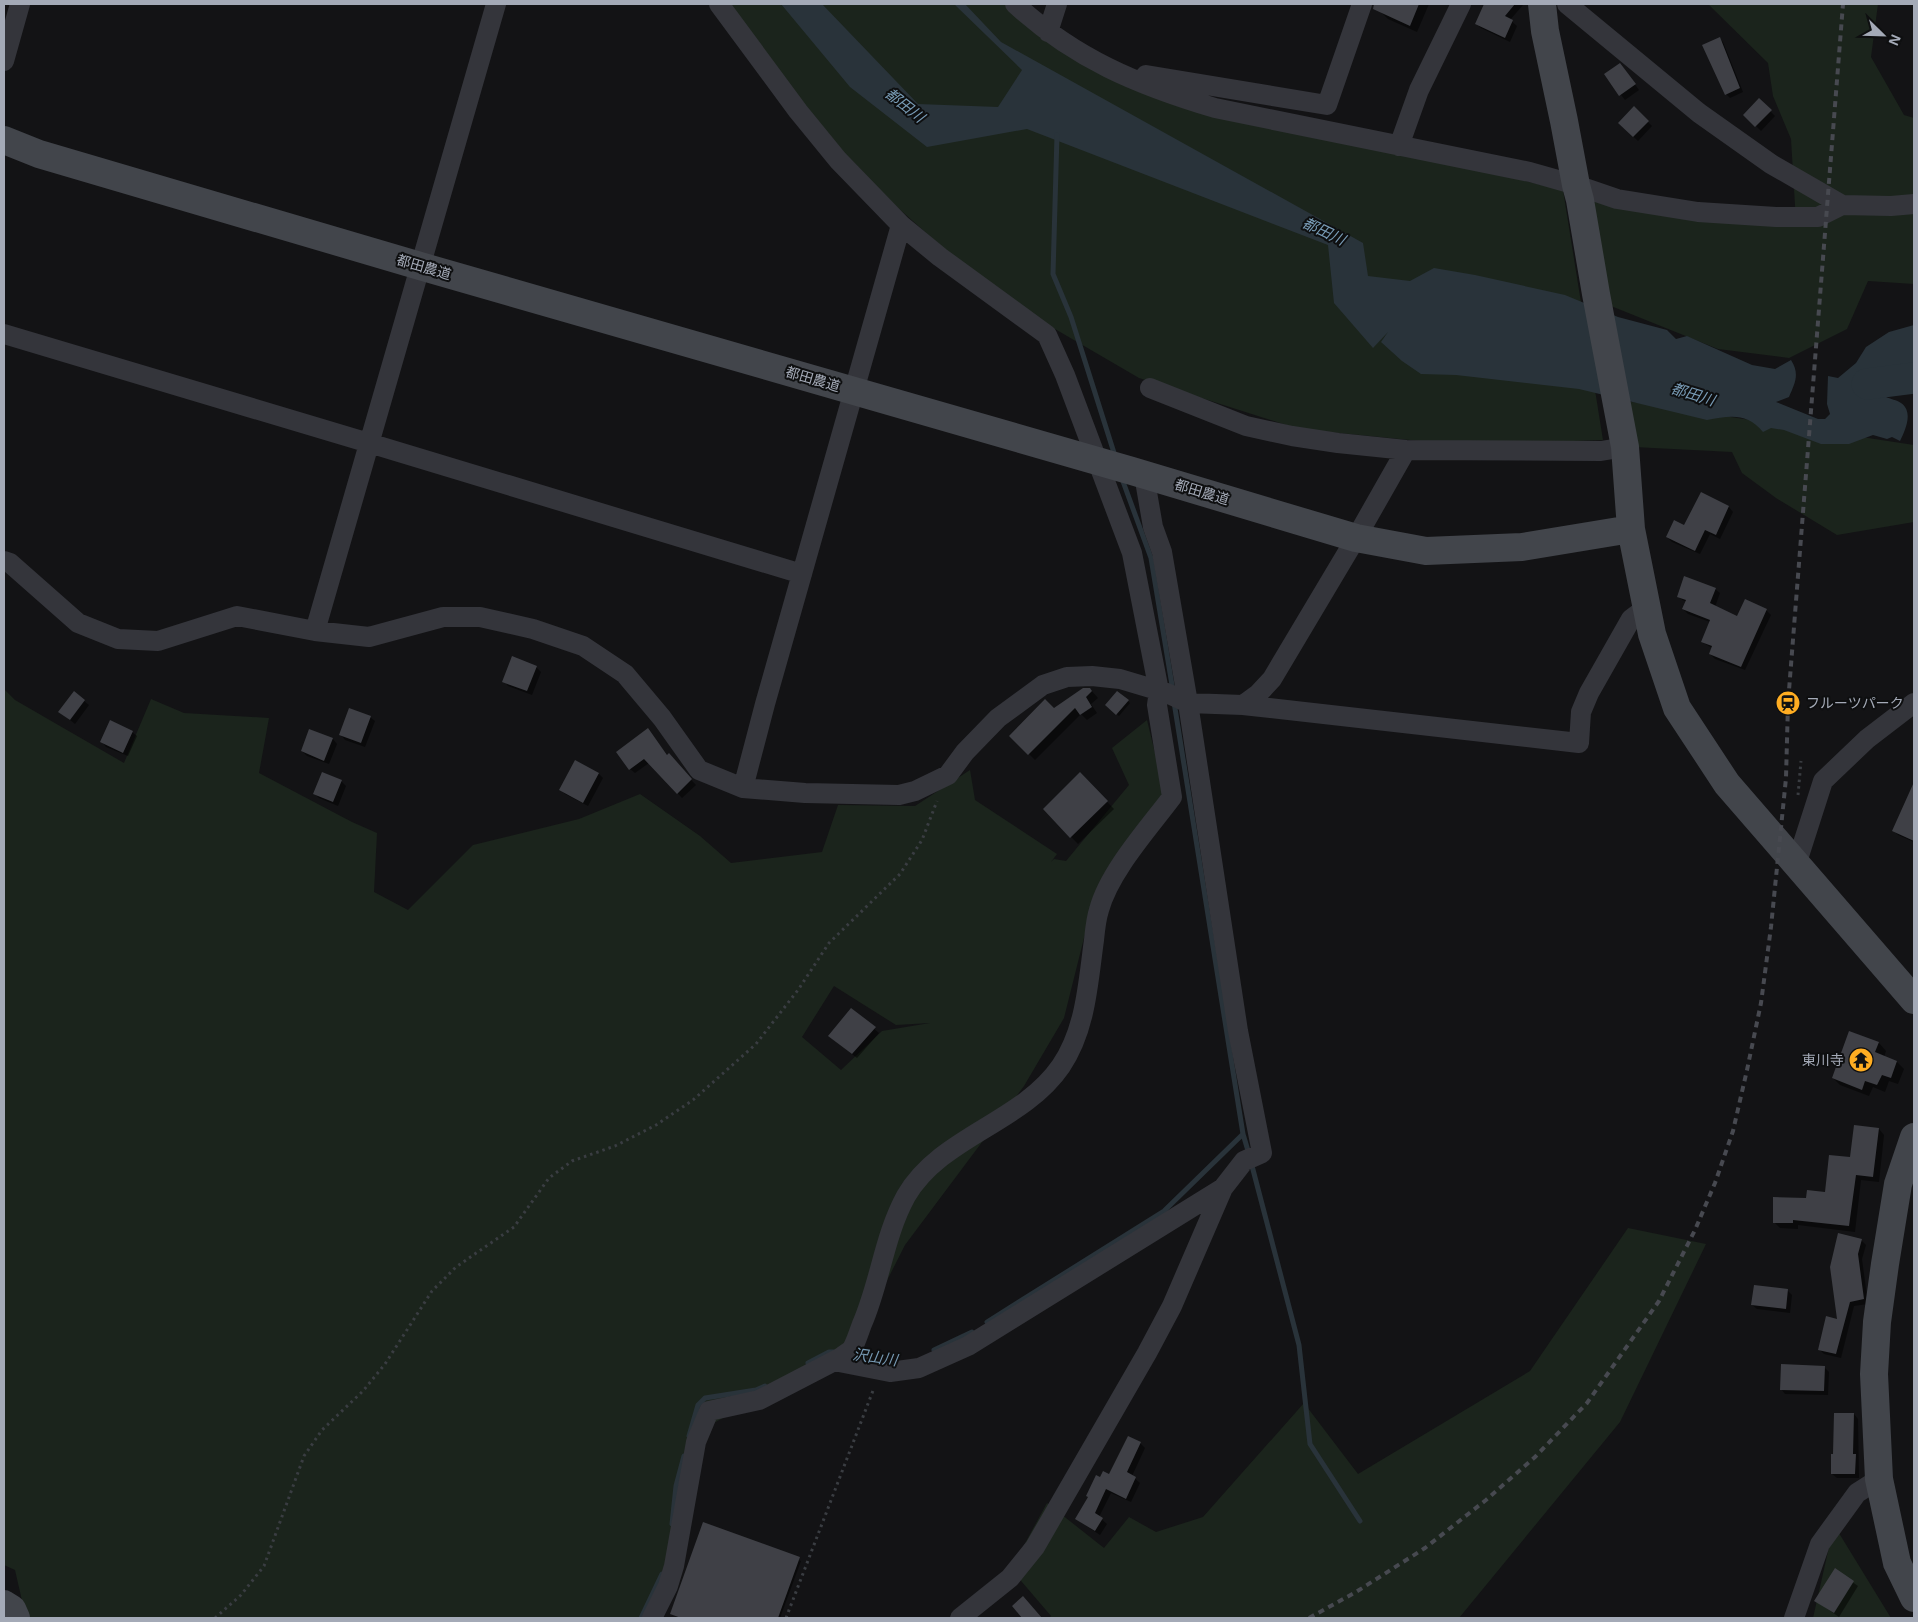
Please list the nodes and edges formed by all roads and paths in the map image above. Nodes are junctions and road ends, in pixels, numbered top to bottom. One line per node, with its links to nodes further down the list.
1 (20, 4): 11 (street)
2 (496, 4): 19 (street)
3 (718, 4): 18 (street)
4 (1015, 4): 10 (street)
5 (1057, 4): 10 (street)
6 (1362, 4): 12 (street)
7 (1461, 4): 14 (street)
8 (1542, 4): 15 (street)
9 (1567, 4): 17 (street)
10 (1048, 32): 12 (street)
11 (4, 61)
12 (1109, 69): 14 (street)
13 (4, 140): 19 (street, 都田農道)
14 (1400, 146): 15 (street)
15 (1578, 192): 17 (street); 24 (street)
16 (1914, 204): 17 (street)
17 (1842, 205)
18 (901, 225): 22 (street); 26 (street)
19 (420, 266): 22 (street, 都田農道); 23 (street)
20 (4, 334): 23 (street)
21 (1150, 388): 25 (street)
22 (855, 391): 26 (street, 都田農道); 31 (street)
23 (369, 443): 31 (street); 33 (street)
24 (1625, 446): 25 (street); 28 (street)
25 (1406, 450): 29 (street)
26 (1101, 462): 27 (street, 都田農道); 34 (street)
27 (1138, 473): 29 (street, 都田農道); 34 (street)
28 (1631, 529): 29 (street, 都田農道); 32 (street)
29 (1356, 538): 36 (street)
30 (4, 561): 33 (street)
31 (802, 574): 38 (street)
32 (1647, 606): 36 (street); 39 (street)
33 (315, 631): 38 (street)
34 (1174, 697): 36 (street); 37 (street); 42 (street); 43 (street)
35 (1914, 704): 39 (street)
36 (1243, 705)
37 (948, 775): 38 (street); 49 (path)
38 (743, 788)
39 (1797, 862): 40 (street)
40 (1914, 1000)
41 (1914, 1138): 45 (street)
42 (1223, 1188): 44 (street); 52 (street)
43 (842, 1356): 44 (street); 50 (street)
44 (880, 1371): 51 (path)
45 (1879, 1480): 46 (street); 53 (street)
46 (1914, 1598)
47 (4, 1604): 48 (street)
48 (16, 1618)
49 (215, 1618)
50 (652, 1618)
51 (786, 1618)
52 (960, 1618)
53 (1794, 1618)

